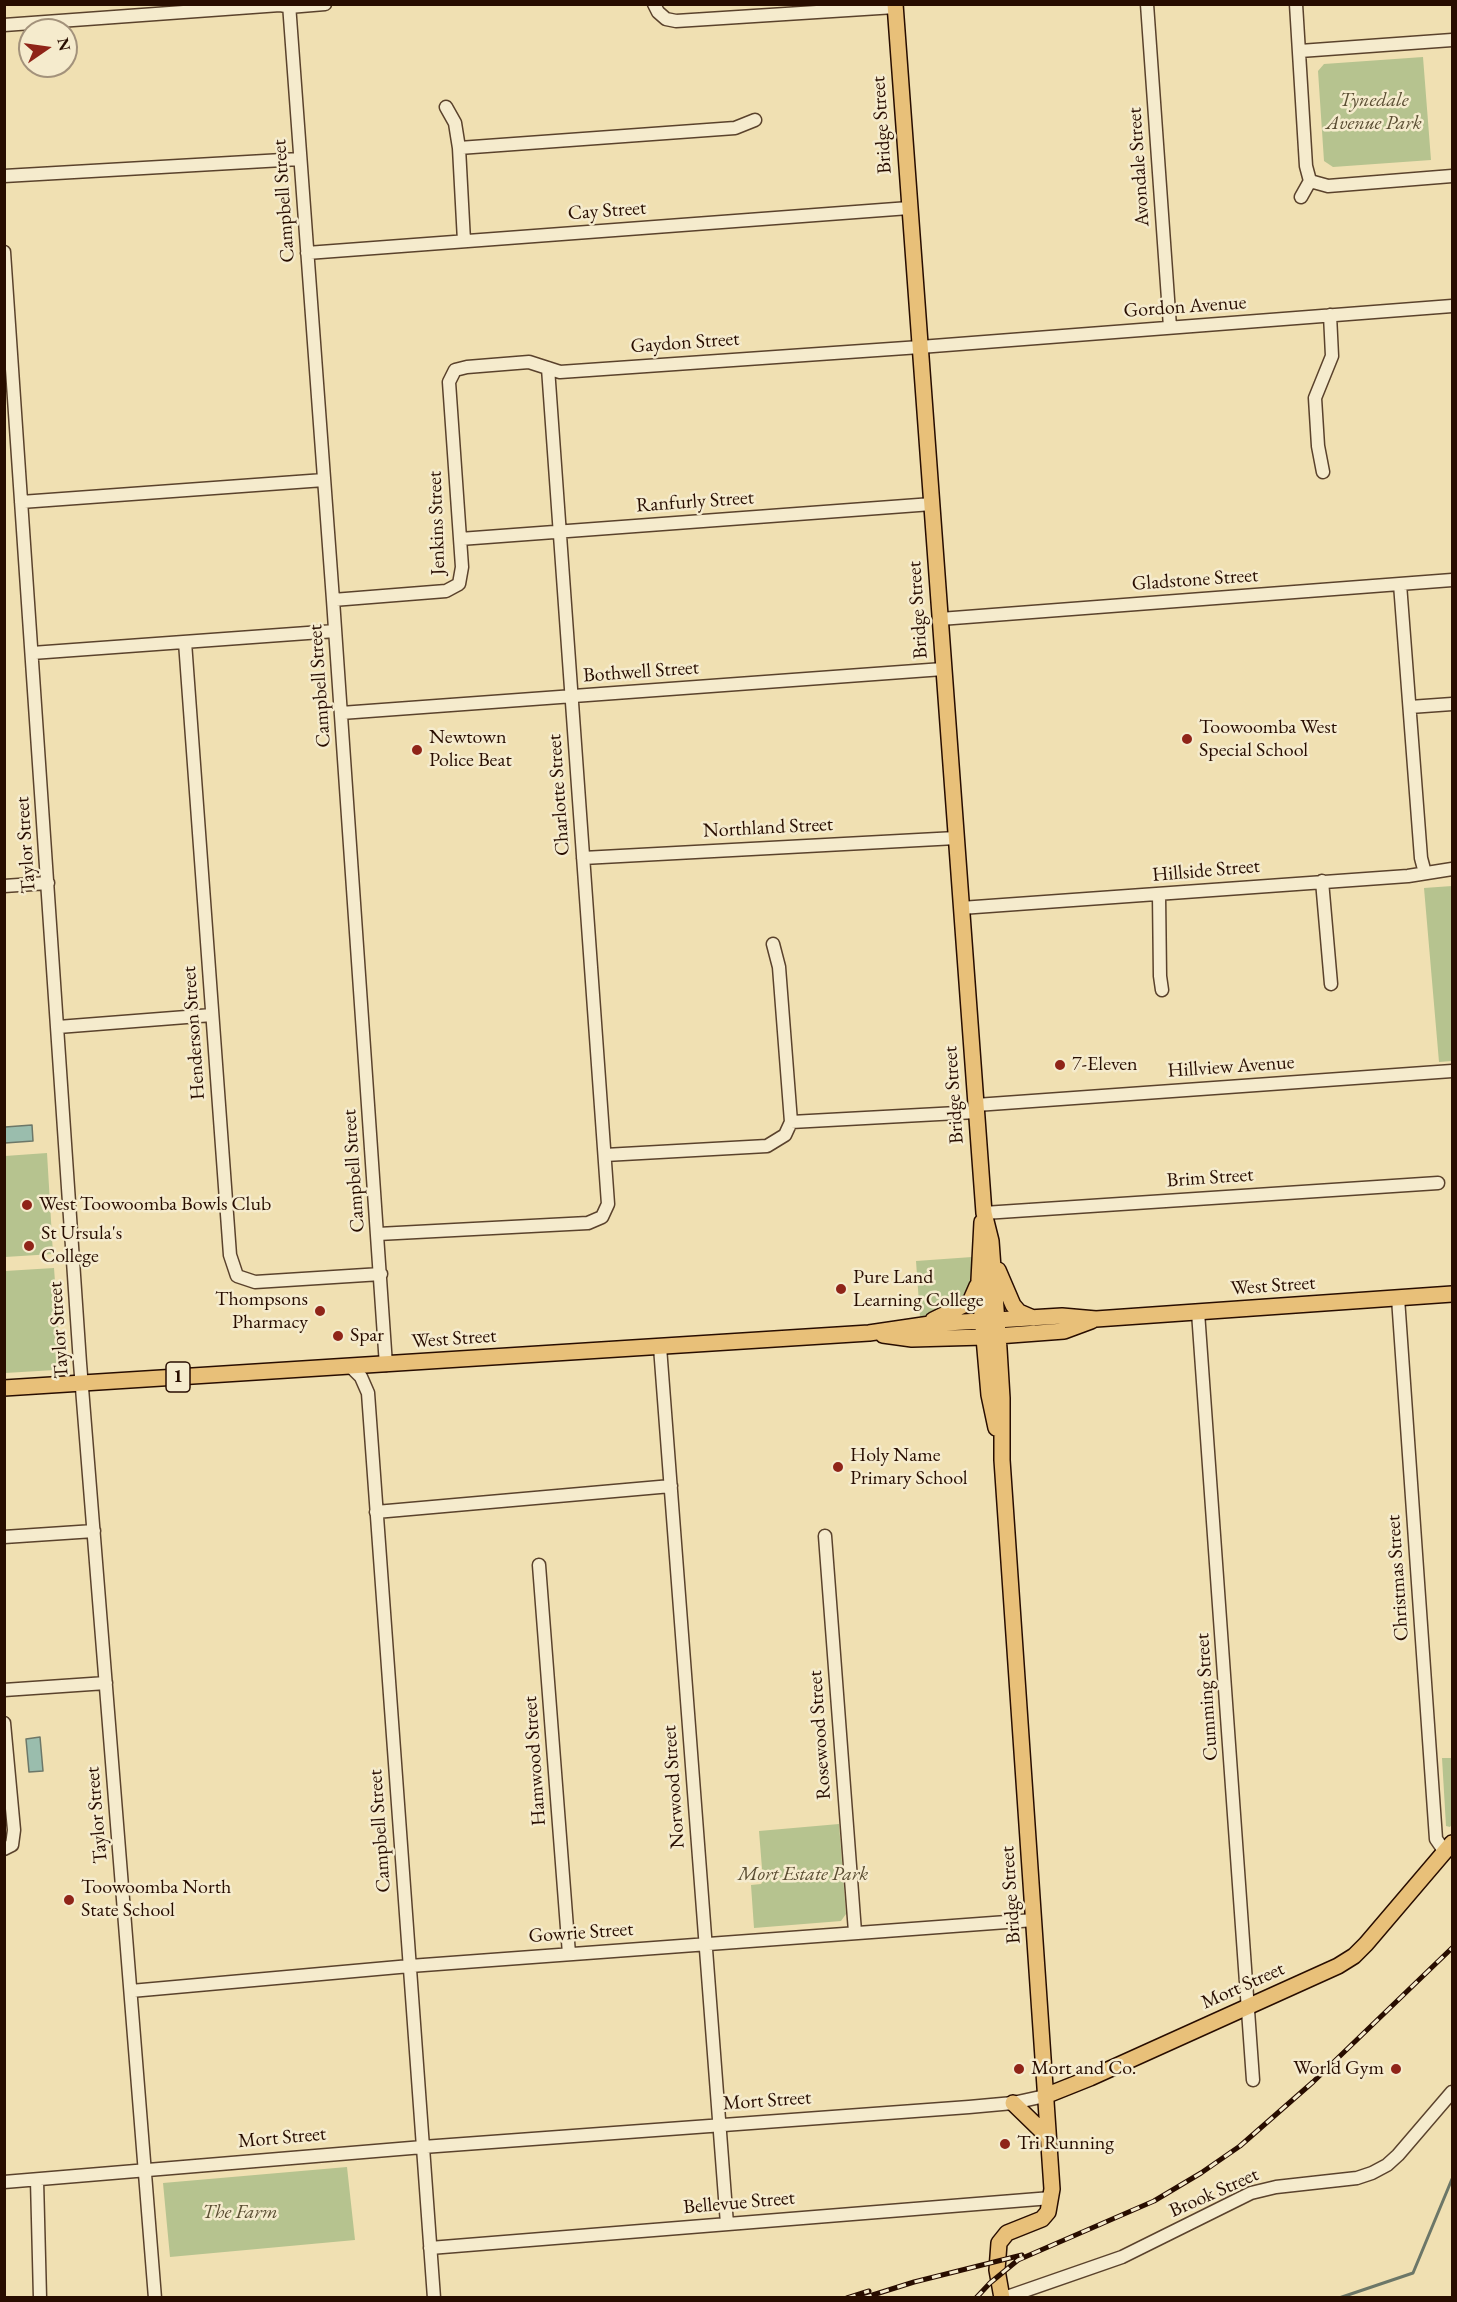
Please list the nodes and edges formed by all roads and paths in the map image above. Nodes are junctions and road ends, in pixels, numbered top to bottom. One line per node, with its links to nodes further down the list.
1 (325, 4): 5 (street)
2 (654, 4): 6 (street)
3 (1147, 4): 25 (street, Avondale Street)
4 (1296, 4): 9 (street)
5 (289, 6): 7 (street); 13 (street, Campbell Street)
6 (895, 6): 18 (main road, Bridge Street)
7 (4, 25)
8 (1452, 40): 9 (street)
9 (1300, 51): 16 (street)
10 (446, 107): 12 (street)
11 (755, 120): 12 (street)
12 (459, 148): 19 (street)
13 (300, 159): 14 (street); 21 (street, Campbell Street)
14 (4, 176)
15 (1452, 176): 16 (street)
16 (1310, 181): 17 (street)
17 (1301, 197)
18 (909, 208): 19 (street, Cay Street); 26 (main road, Bridge Street)
19 (464, 241): 21 (street, Cay Street)
20 (4, 252): 22 (street, Taylor Street)
21 (307, 253): 30 (street, Campbell Street)
22 (6, 302): 31 (street, Taylor Street)
23 (1452, 306): 24 (street, Gordon Avenue)
24 (1330, 315): 25 (street, Gordon Avenue); 29 (street)
25 (1170, 327): 26 (street, Gordon Avenue)
26 (920, 347): 27 (street, Gaydon Street); 32 (main road, Bridge Street)
27 (548, 368): 28 (street, Gaydon Street); 33 (street, Charlotte Street)
28 (455, 370): 34 (street, Jenkins Street)
29 (1323, 472)
30 (324, 480): 31 (street); 37 (street, Campbell Street)
31 (21, 502): 41 (street, Taylor Street)
32 (932, 504): 33 (street, Ranfurly Street); 38 (main road, Bridge Street)
33 (559, 532): 34 (street, Ranfurly Street); 43 (street, Charlotte Street)
34 (460, 539): 37 (street, Jenkins Street)
35 (1452, 580): 36 (street, Gladstone Street)
36 (1400, 584): 38 (street, Gladstone Street); 45 (street)
37 (333, 600): 39 (street, Campbell Street)
38 (940, 619): 42 (main road, Bridge Street)
39 (335, 631): 40 (street); 46 (street, Campbell Street)
40 (185, 642): 41 (street); 59 (street, Henderson Street)
41 (32, 653): 52 (street, Taylor Street)
42 (943, 669): 43 (street, Bothwell Street); 47 (main road, Bridge Street)
43 (571, 696): 46 (street, Bothwell Street); 48 (street, Charlotte Street)
44 (1452, 704): 45 (street)
45 (1410, 707): 50 (street)
46 (341, 713): 67 (street, Campbell Street)
47 (956, 838): 48 (street, Northland Street); 55 (main road, Bridge Street)
48 (583, 858): 64 (street, Charlotte Street)
49 (1452, 869): 50 (street, Hillside Street)
50 (1425, 873): 51 (street, Hillside Street)
51 (1322, 881): 54 (street, Hillside Street); 57 (street)
52 (48, 883): 53 (street); 60 (street, Taylor Street)
53 (4, 886)
54 (1159, 895): 55 (street, Hillside Street); 58 (street)
55 (961, 908): 62 (main road, Bridge Street)
56 (773, 944): 63 (street)
57 (1331, 984)
58 (1162, 990)
59 (212, 1015): 60 (street); 69 (street, Henderson Street)
60 (58, 1027): 82 (street, Taylor Street)
61 (1452, 1071): 62 (street, Hillview Avenue)
62 (976, 1108): 63 (street, Hillview Avenue); 66 (main road, Bridge Street)
63 (791, 1122): 64 (street)
64 (605, 1155): 67 (street, Charlotte Street)
65 (1438, 1183): 66 (street, Brim Street)
66 (984, 1213): 68 (main road, Bridge Street); 70 (main road, Bridge Street)
67 (378, 1234): 69 (street, Campbell Street)
68 (991, 1241): 74 (main road); 77 (main road, Bridge Street)
69 (381, 1274): 80 (street, Campbell Street)
70 (979, 1280): 76 (main road); 77 (main road, Bridge Street)
71 (1452, 1294): 72 (main road, West Street)
72 (1398, 1298): 73 (main road, West Street); 94 (street, Christmas Street)
73 (1198, 1312): 75 (main road, West Street); 101 (street, Cumming Street)
74 (1033, 1318): 75 (main road, West Street); 77 (main road, West Street)
75 (1096, 1319): 77 (main road, West Street)
76 (909, 1326): 77 (main road, West Street); 78 (main road, West Street)
77 (990, 1329): 78 (main road, West Street); 95 (main road, Bridge Street)
78 (869, 1333): 79 (main road, West Street)
79 (660, 1347): 80 (main road, West Street); 84 (street, Norwood Street)
80 (386, 1365): 81 (main road, West Street)
81 (351, 1367): 82 (main road, West Street / 1); 85 (street, Campbell Street)
82 (82, 1383): 83 (main road, West Street / 1); 86 (street, Taylor Street)
83 (4, 1388)
84 (671, 1486): 85 (street); 97 (street, Norwood Street)
85 (376, 1512): 99 (street, Campbell Street)
86 (94, 1531): 88 (street); 90 (street, Taylor Street)
87 (825, 1536): 96 (street, Rosewood Street)
88 (4, 1537)
89 (539, 1565): 98 (street, Hamwood Street)
90 (106, 1683): 91 (street); 100 (street, Taylor Street)
91 (4, 1690)
92 (4, 1723): 93 (street)
93 (8, 1847)
94 (1449, 1848): 101 (main road, Mort Street)
95 (1034, 1920): 96 (street, Gowrie Street); 104 (main road, Bridge Street)
96 (855, 1932): 97 (street, Gowrie Street)
97 (705, 1943): 98 (street, Gowrie Street); 106 (street, Norwood Street)
98 (569, 1954): 99 (street, Gowrie Street)
99 (410, 1966): 100 (street, Gowrie Street); 108 (street, Campbell Street)
100 (131, 1991): 109 (street, Taylor Street)
101 (1248, 2007): 102 (street, Cumming Street); 104 (main road, Mort Street)
102 (1253, 2080)
103 (1452, 2092): 118 (street, Brook Street)
104 (1045, 2096): 105 (street, Mort Street); 107 (main road, Bridge Street)
105 (1013, 2103): 106 (street, Mort Street); 107 (main road)
106 (719, 2125): 108 (street, Mort Street); 113 (street, Norwood Street)
107 (1048, 2137): 112 (main road, Bridge Street)
108 (423, 2147): 109 (street, Mort Street); 114 (street, Campbell Street)
109 (145, 2171): 110 (street, Mort Street); 116 (street, Taylor Street)
110 (37, 2180): 111 (street, Mort Street); 115 (street)
111 (4, 2182)
112 (1051, 2198): 113 (street, Bellevue Street); 118 (main road)
113 (727, 2224): 114 (street, Bellevue Street)
114 (430, 2248): 117 (street, Campbell Street)
115 (40, 2298)
116 (155, 2298)
117 (434, 2298)
118 (1003, 2298)

